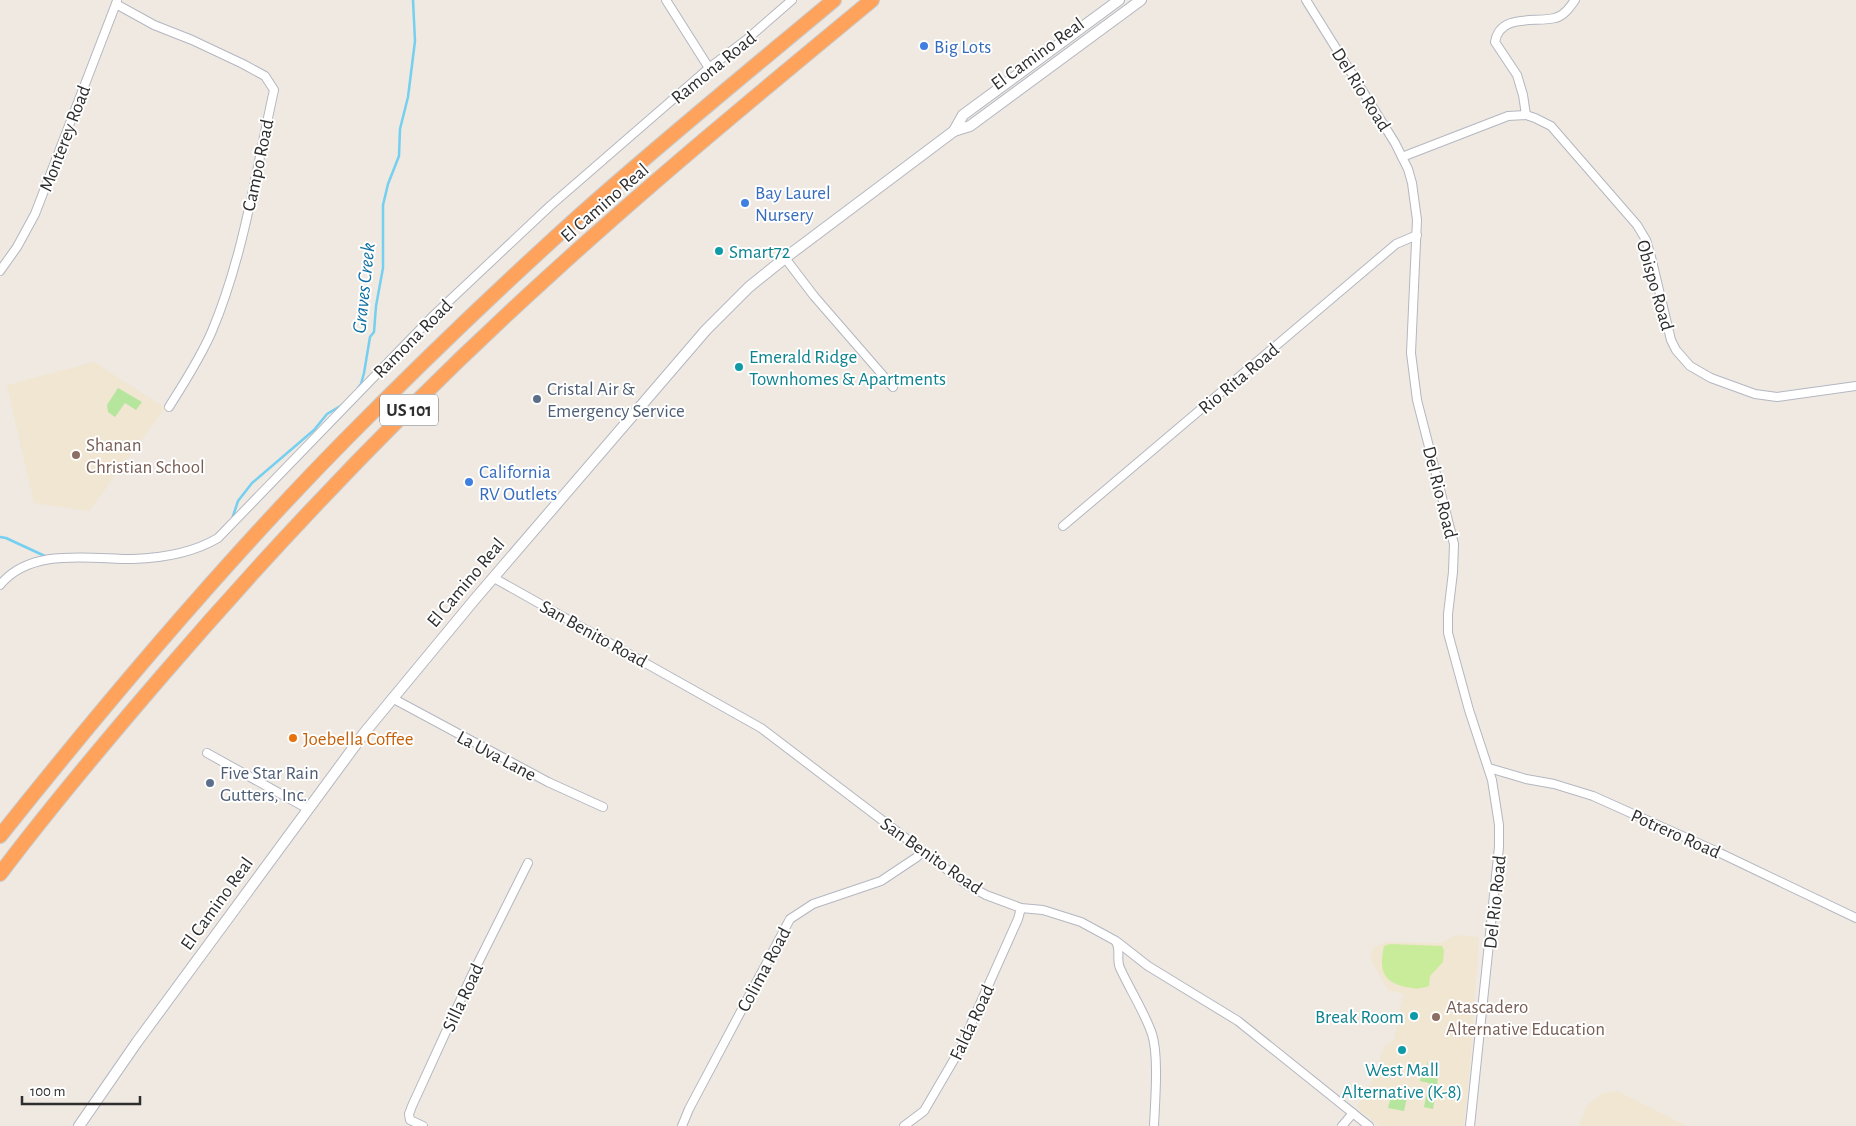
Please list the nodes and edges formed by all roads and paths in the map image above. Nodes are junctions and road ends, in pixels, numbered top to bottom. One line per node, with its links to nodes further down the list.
1 (666, 0): 10 (street)
2 (792, 0): 10 (street, Ramona Road)
3 (834, 0): 28 (highway, El Camino Real / US 101)
4 (872, 0): 31 (highway, El Camino Real / US 101)
5 (1119, 0): 12 (main road, El Camino Real)
6 (1141, 0): 12 (main road, El Camino Real)
7 (1306, 0): 13 (street, Del Rio Road)
8 (1575, 0): 11 (street)
9 (116, 2): 16 (street, Monterey Road); 19 (street, Campo Road)
10 (709, 68): 22 (street, Ramona Road)
11 (1526, 116): 13 (street, Obispo Road); 17 (street, Obispo Road)
12 (954, 130): 15 (main road, El Camino Real)
13 (1402, 157): 14 (street, Del Rio Road)
14 (1417, 234): 20 (street, Rio Rita Road); 25 (street, Del Rio Road)
15 (785, 258): 18 (street); 21 (main road, El Camino Real)
16 (0, 271)
17 (1856, 386)
18 (893, 387)
19 (169, 407)
20 (1063, 526)
21 (494, 578): 23 (main road, El Camino Real); 29 (street, San Benito Road)
22 (0, 585)
23 (392, 698): 26 (street, La Uva Lane); 27 (main road, El Camino Real)
24 (206, 753): 27 (street)
25 (1489, 768): 33 (street, Potrero Road); 43 (street, Del Rio Road)
26 (604, 807)
27 (308, 809): 36 (main road, El Camino Real)
28 (0, 836)
29 (922, 852): 32 (street, San Benito Road); 38 (street, Colima Road)
30 (528, 863): 37 (street, Silla Road)
31 (0, 874)
32 (1021, 908): 34 (street, San Benito Road); 39 (street, Falda Road)
33 (1856, 918)
34 (1116, 941): 35 (street, San Benito Road); 40 (street)
35 (1353, 1113): 41 (street); 42 (street, San Benito Road)
36 (79, 1126)
37 (423, 1126)
38 (682, 1126)
39 (904, 1126)
40 (1154, 1126)
41 (1342, 1126)
42 (1369, 1126)
43 (1470, 1126)

